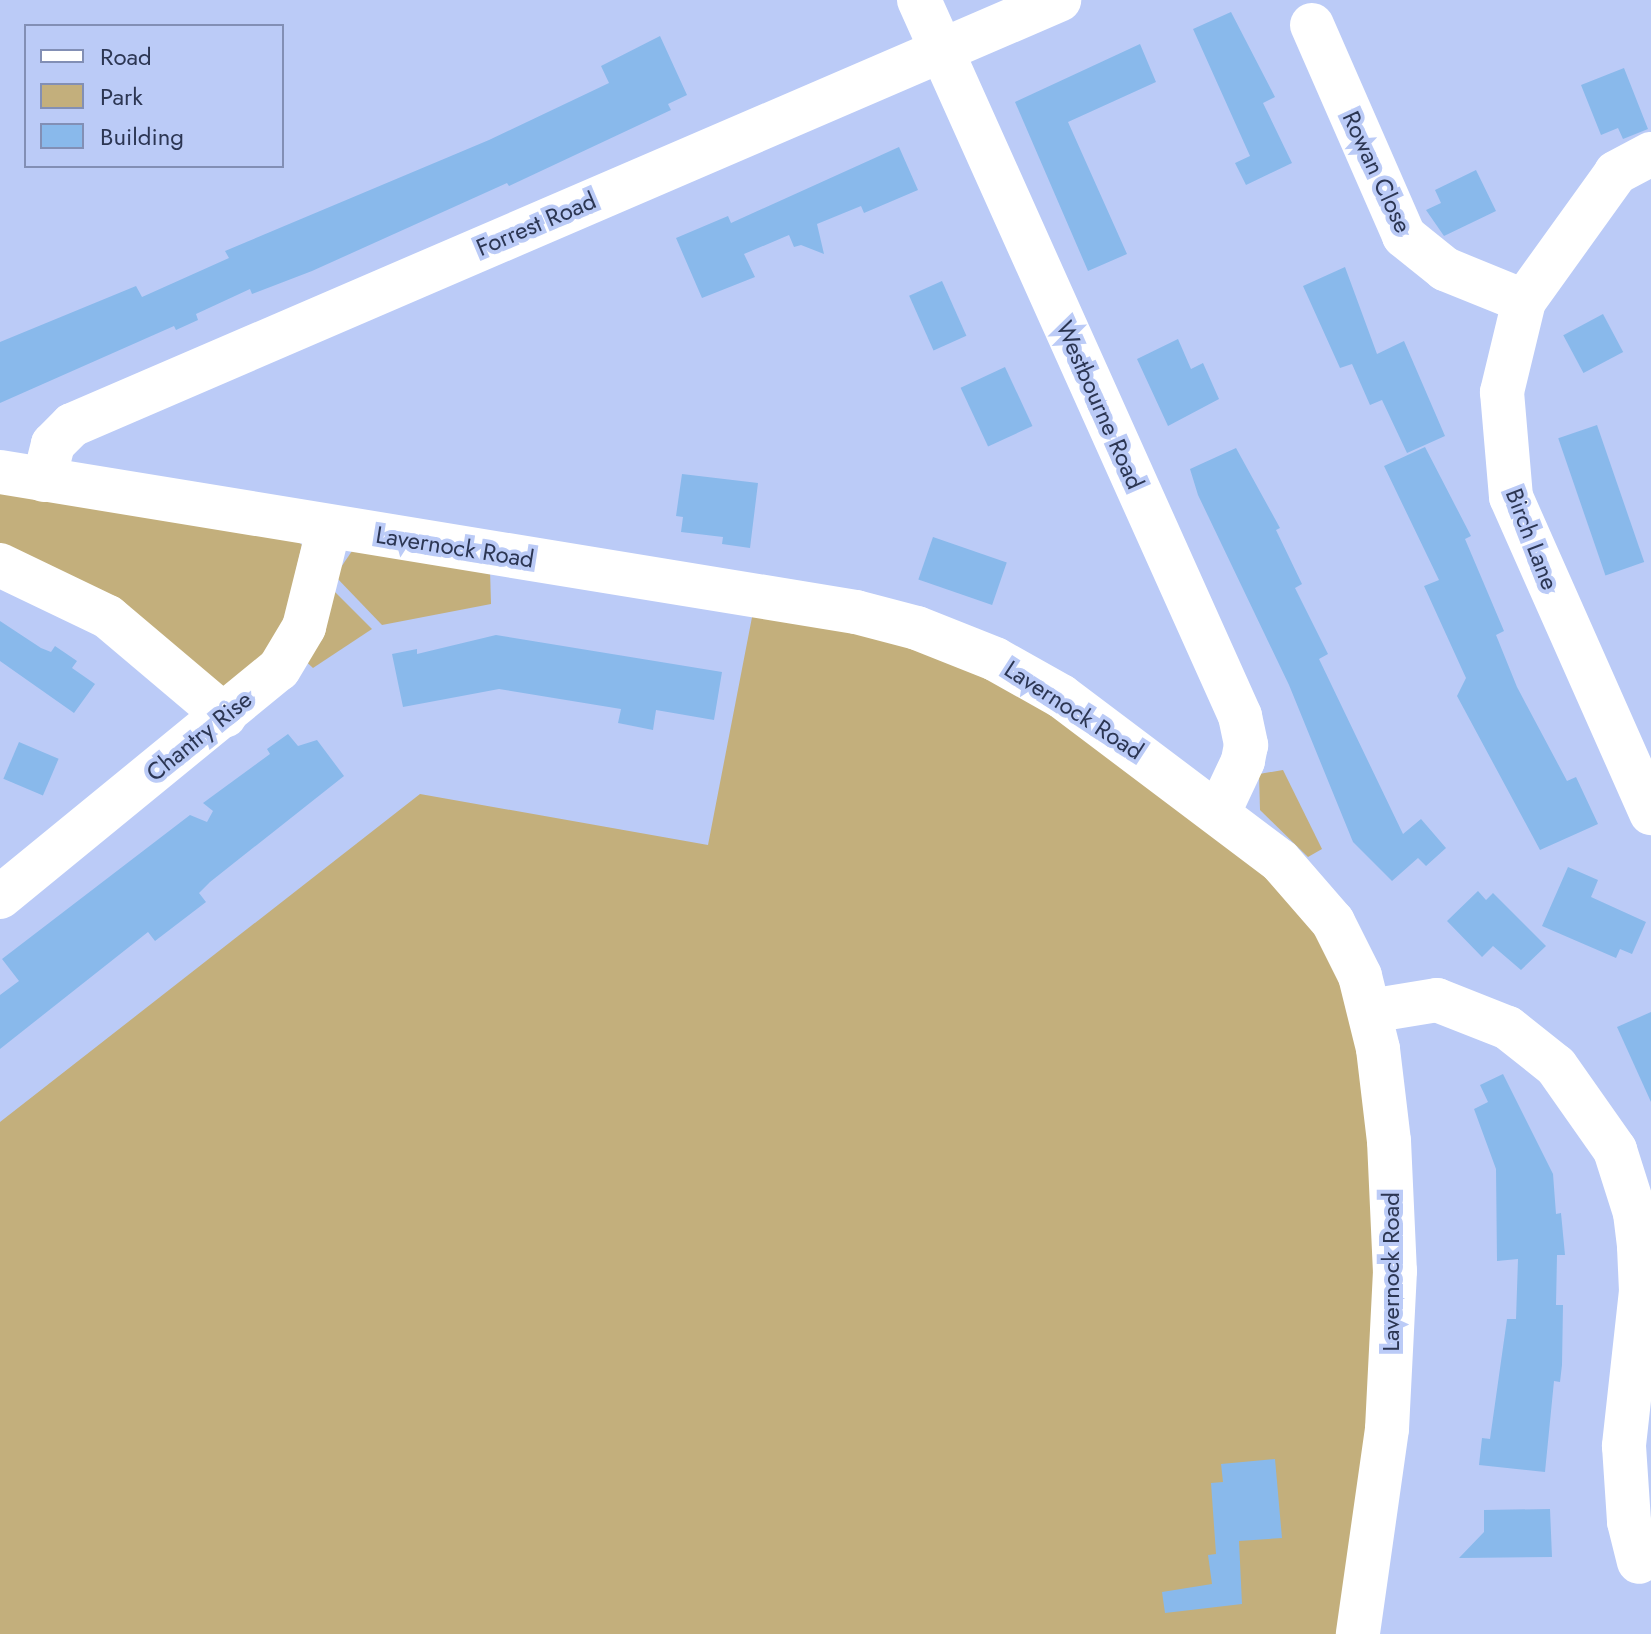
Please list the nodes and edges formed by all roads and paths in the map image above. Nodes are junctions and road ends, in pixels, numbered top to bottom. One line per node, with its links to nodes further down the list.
1 (919, 0): 4 (street, Westbourne Road)
2 (1059, 0): 4 (street, Forrest Road)
3 (1312, 25): 6 (street, Rowan Close)
4 (941, 50): 8 (street, Forrest Road); 12 (street, Westbourne Road)
5 (1651, 154): 6 (street, Birch Lane)
6 (1524, 301): 13 (street, Birch Lane)
7 (0, 472): 8 (street, Lavernock Road)
8 (44, 480): 9 (street, Lavernock Road)
9 (329, 527): 11 (street, Chantry Rise); 12 (street, Lavernock Road)
10 (0, 565): 11 (street)
11 (225, 716): 14 (street, Chantry Rise)
12 (1219, 812): 15 (street, Lavernock Road)
13 (1651, 813)
14 (0, 897)
15 (1370, 1011): 16 (street); 17 (street, Lavernock Road)
16 (1639, 1562)
17 (1358, 1634)

